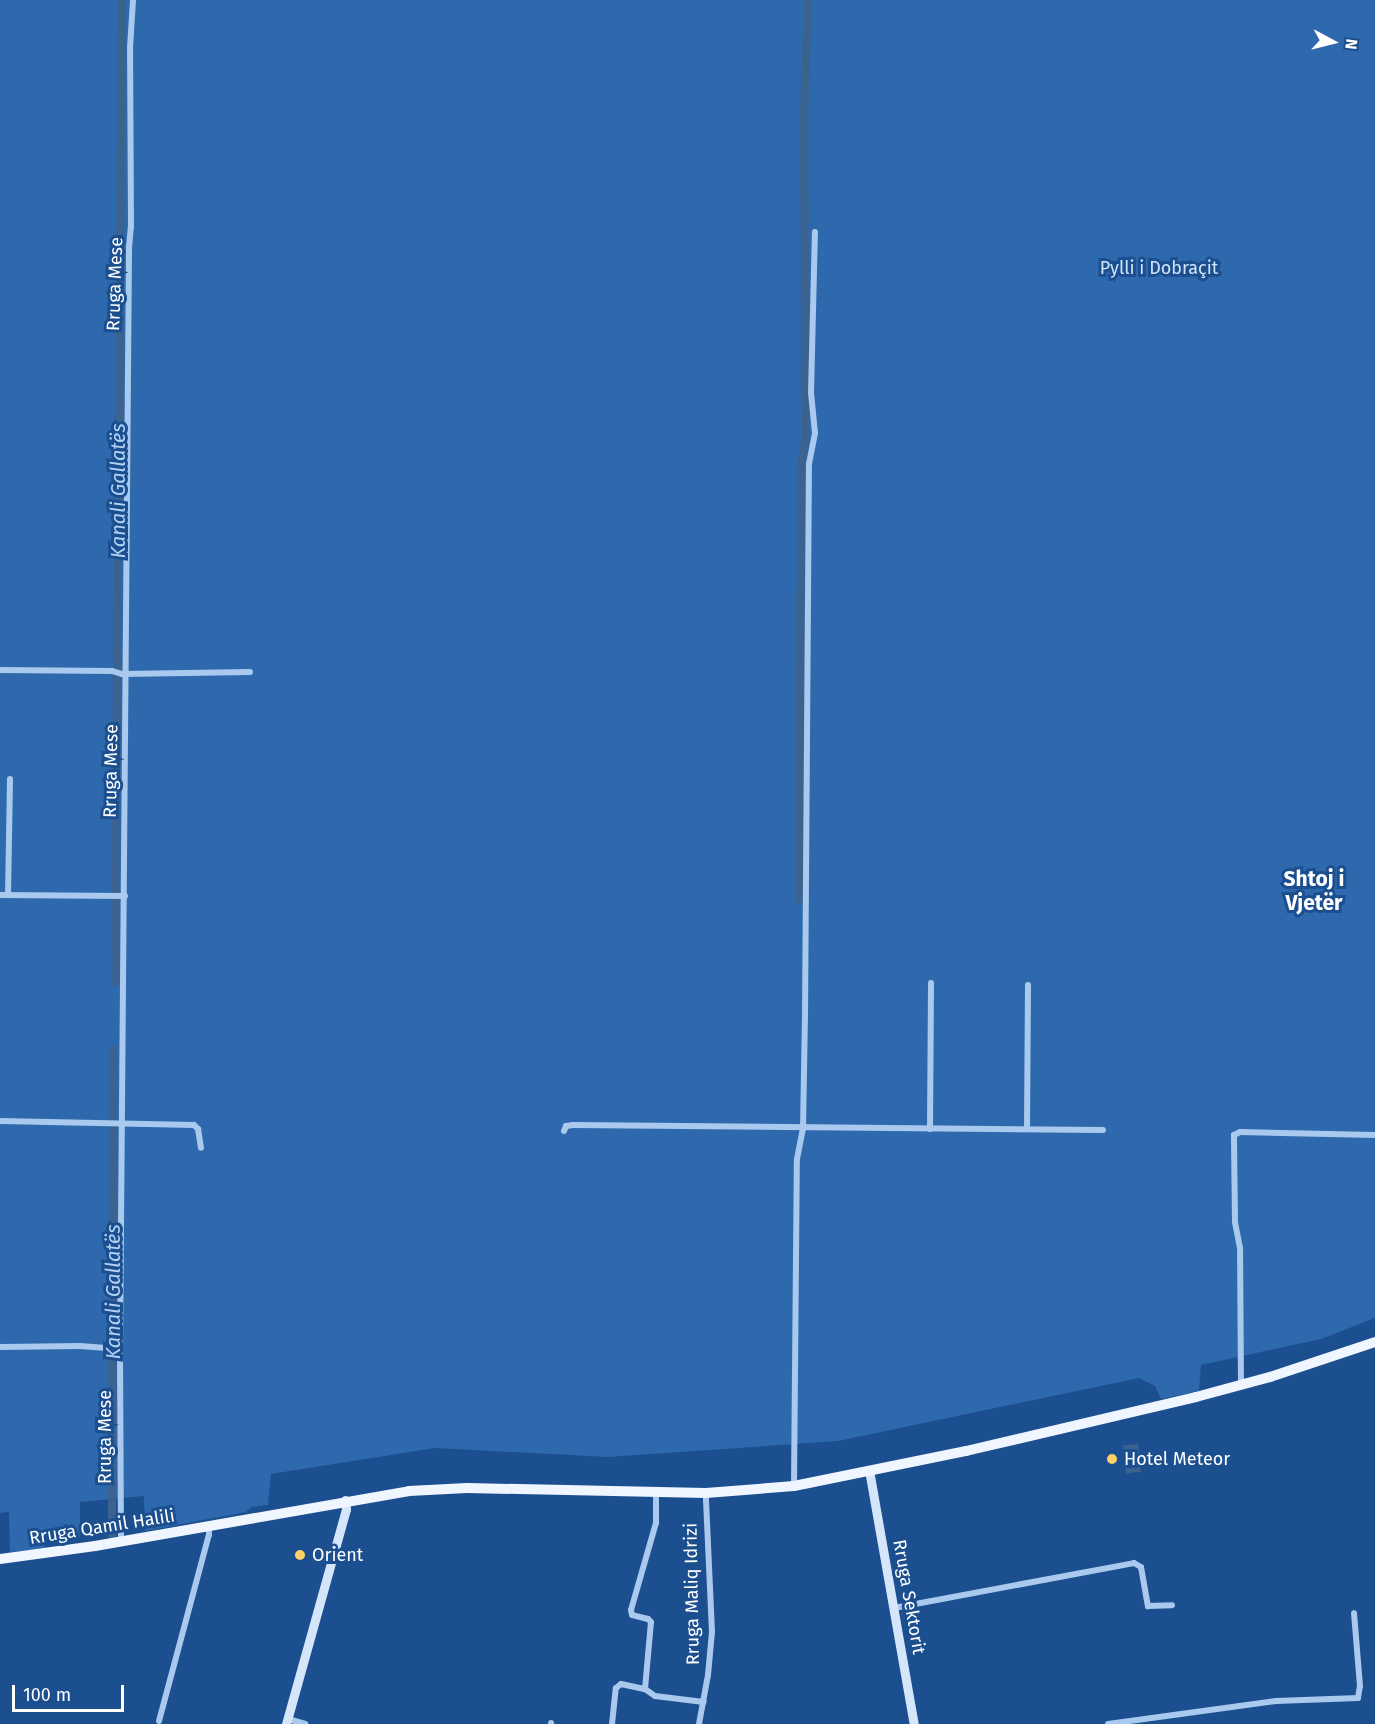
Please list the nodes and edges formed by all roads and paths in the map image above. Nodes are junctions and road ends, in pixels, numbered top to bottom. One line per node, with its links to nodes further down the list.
1 (133, 0): 5 (street, Rruga Mese)
2 (815, 232): 14 (street)
3 (0, 670): 5 (street)
4 (250, 672): 5 (street)
5 (124, 674): 9 (street, Rruga Mese)
6 (10, 779): 8 (street)
7 (0, 895): 8 (street)
8 (8, 896): 9 (street)
9 (122, 896): 13 (street, Rruga Mese)
10 (931, 983): 15 (street)
11 (1028, 985): 16 (street)
12 (0, 1121): 13 (street)
13 (120, 1123): 20 (street); 23 (street, Rruga Mese)
14 (803, 1129): 15 (street); 18 (street); 26 (street)
15 (930, 1129): 16 (street)
16 (1027, 1129): 17 (street)
17 (1103, 1130)
18 (564, 1131)
19 (1375, 1135): 24 (street)
20 (201, 1148)
21 (1375, 1342): 24 (main road)
22 (0, 1347): 23 (street)
23 (117, 1348): 32 (street, Rruga Mese)
24 (1241, 1385): 25 (main road)
25 (870, 1473): 26 (main road); 29 (main road); 35 (street, Rruga Sektorit)
26 (794, 1486): 27 (main road)
27 (565, 1491): 28 (main road); 30 (main road, Rruga Qamil Halili)
28 (656, 1497): 29 (main road); 37 (street)
29 (706, 1498): 38 (street, Rruga Maliq Idrizi)
30 (345, 1500): 31 (main road, Rruga Qamil Halili); 40 (street)
31 (208, 1526): 32 (main road, Rruga Qamil Halili); 39 (street)
32 (121, 1542): 33 (main road, Rruga Qamil Halili)
33 (0, 1559)
34 (1172, 1605): 35 (street)
35 (894, 1608): 44 (street, Rruga Sektorit)
36 (1354, 1613): 45 (street)
37 (645, 1689): 38 (street); 42 (street)
38 (704, 1702): 43 (street, Rruga Maliq Idrizi)
39 (159, 1721)
40 (287, 1721): 41 (street)
41 (305, 1724)
42 (612, 1724)
43 (699, 1724)
44 (915, 1724)
45 (1108, 1724)

